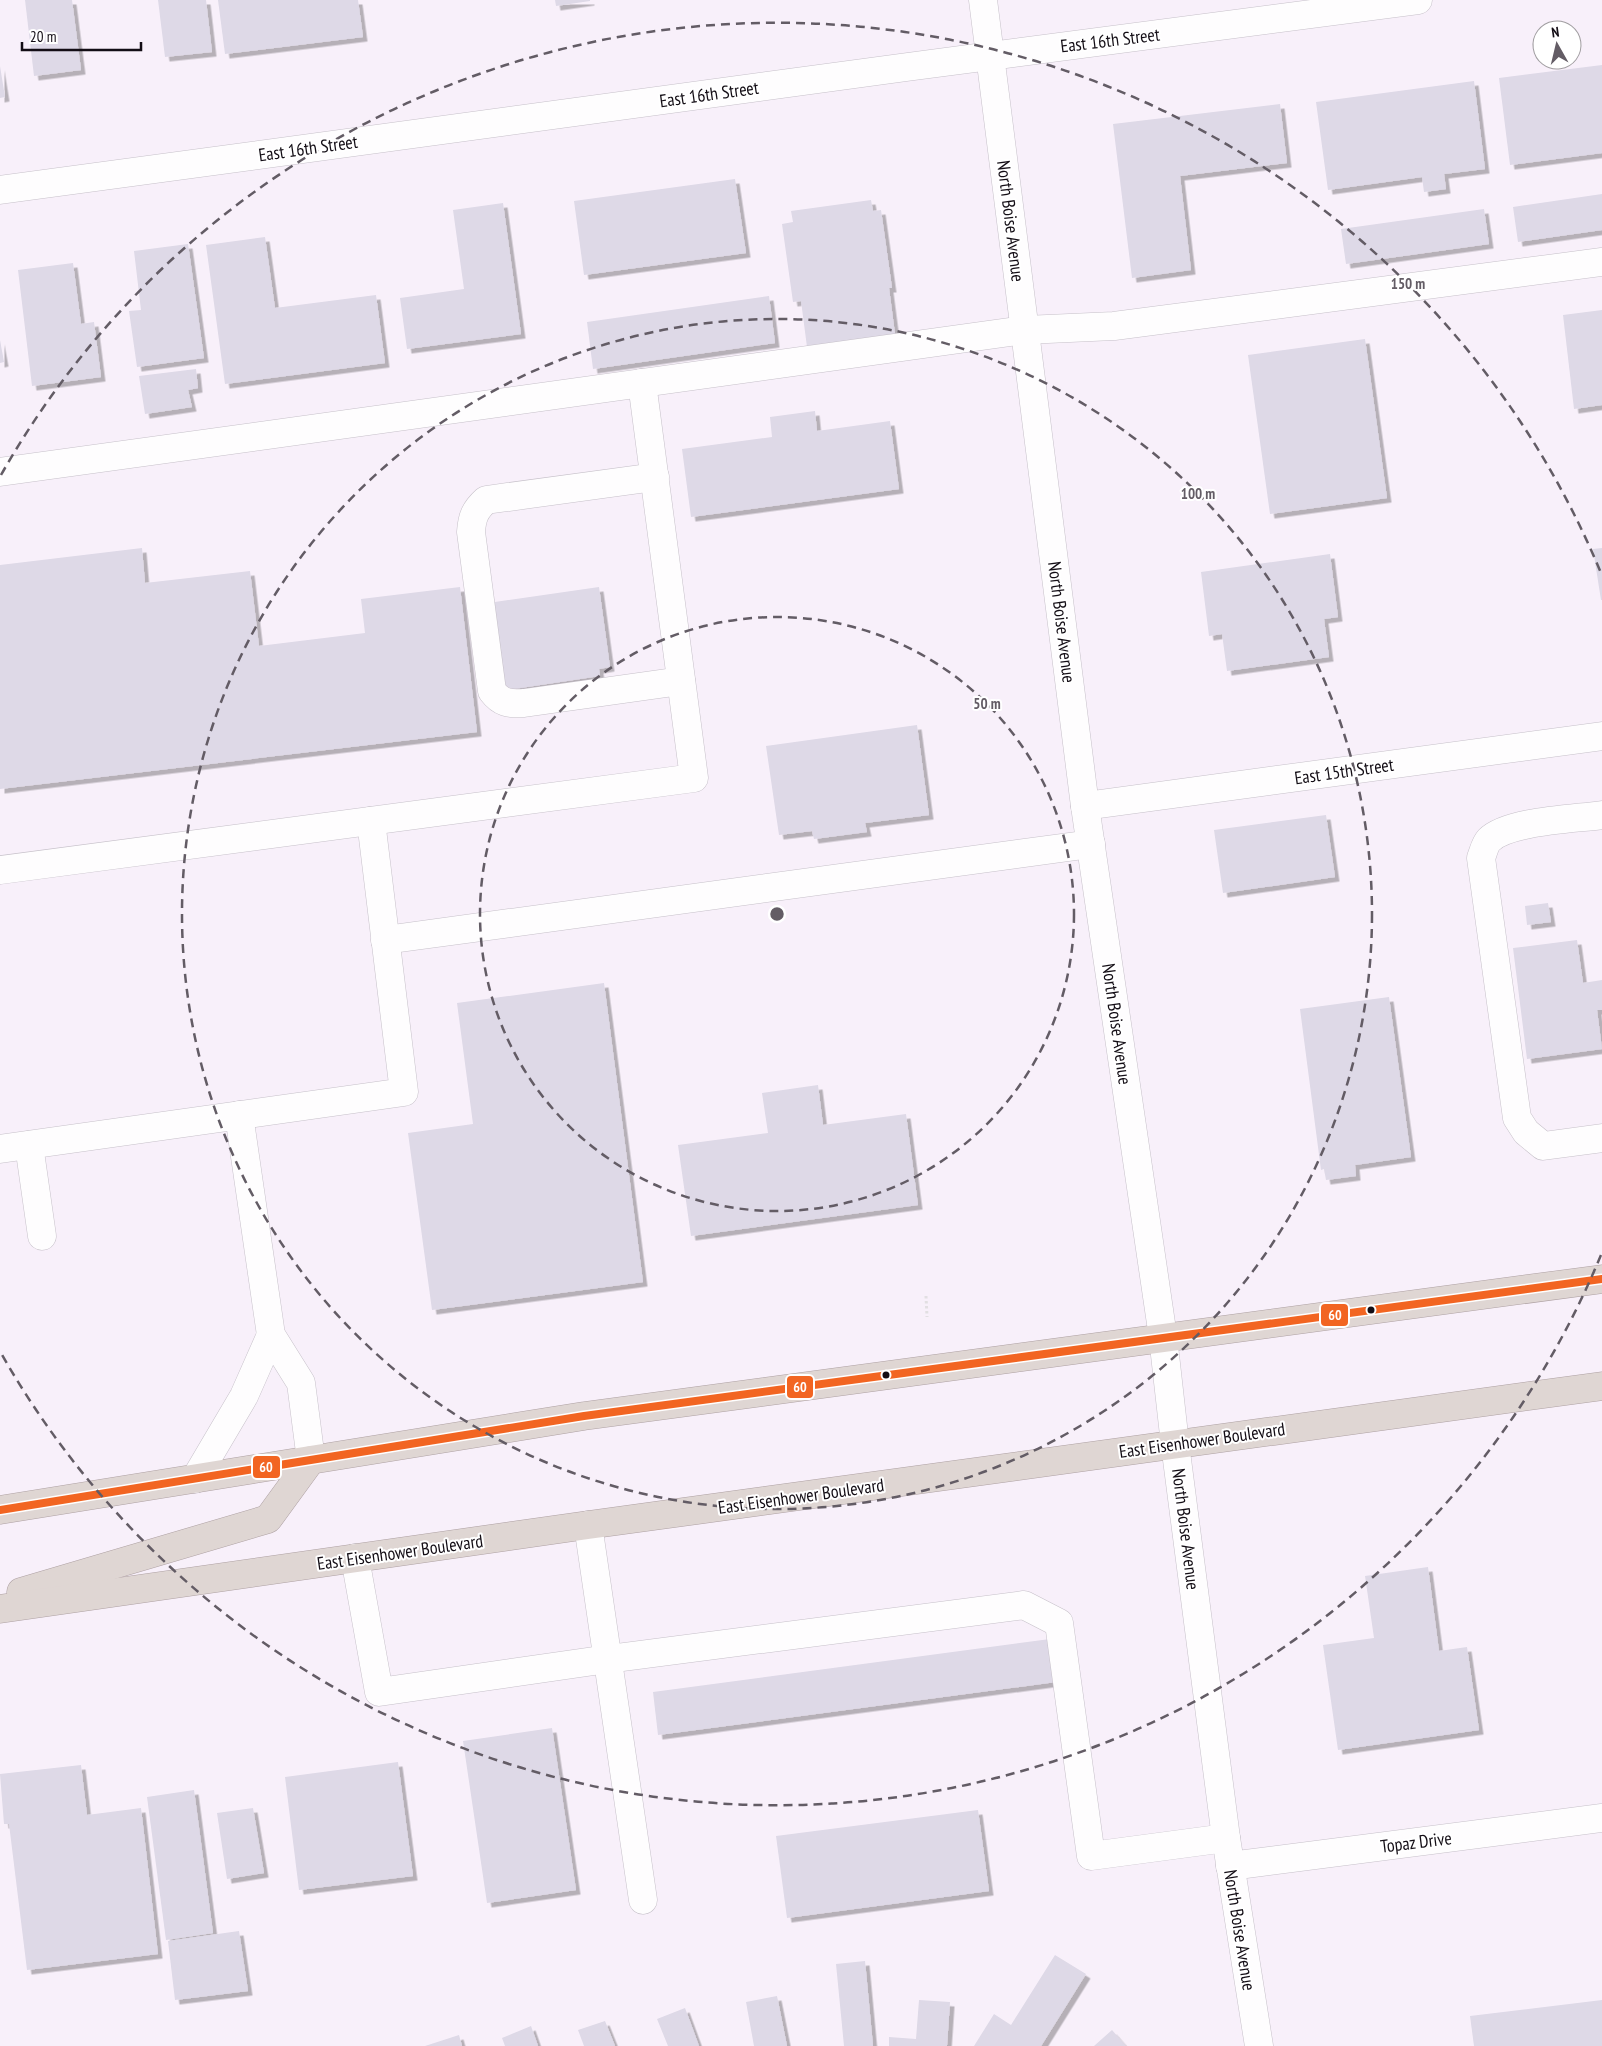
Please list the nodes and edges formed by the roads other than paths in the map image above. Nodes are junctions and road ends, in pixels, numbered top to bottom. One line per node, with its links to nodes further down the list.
1 (983, 0): 3 (street, North Boise Avenue)
2 (1418, 0): 3 (street, East 16th Street)
3 (990, 56): 4 (street, East 16th Street); 6 (street, North Boise Avenue)
4 (0, 190)
5 (1602, 262): 6 (street)
6 (1025, 330): 7 (street); 12 (street, North Boise Avenue)
7 (642, 383): 8 (street); 9 (street)
8 (0, 472)
9 (654, 477): 10 (street); 10 (street)
10 (681, 681): 14 (street)
11 (1602, 736): 12 (street, East 15th Street)
12 (1085, 806): 15 (street, North Boise Avenue)
13 (1602, 815): 19 (street)
14 (370, 821): 16 (street); 17 (street)
15 (1091, 844): 17 (street); 25 (street, North Boise Avenue)
16 (0, 870)
17 (385, 940): 18 (street)
18 (239, 1115): 20 (street); 24 (street)
19 (1602, 1138)
20 (29, 1145): 21 (street); 22 (street)
21 (0, 1149)
22 (42, 1236)
23 (1602, 1279): 25 (highway)
24 (271, 1335): 28 (street); 29 (street)
25 (1163, 1338): 27 (street, North Boise Avenue); 28 (highway)
26 (1602, 1386): 27 (highway, East Eisenhower Boulevard)
27 (1175, 1444): 31 (highway, East Eisenhower Boulevard); 37 (street, North Boise Avenue)
28 (311, 1460): 29 (highway); 33 (highway)
29 (195, 1479): 30 (highway)
30 (0, 1510)
31 (588, 1525): 32 (highway, East Eisenhower Boulevard); 35 (street)
32 (356, 1558): 34 (highway, East Eisenhower Boulevard); 35 (street)
33 (0, 1598)
34 (0, 1609)
35 (608, 1659): 37 (street); 39 (street)
36 (1602, 1818): 38 (street, Topaz Drive)
37 (1226, 1838): 38 (street, North Boise Avenue)
38 (1230, 1866): 40 (street, North Boise Avenue)
39 (643, 1900)
40 (1259, 2046)

